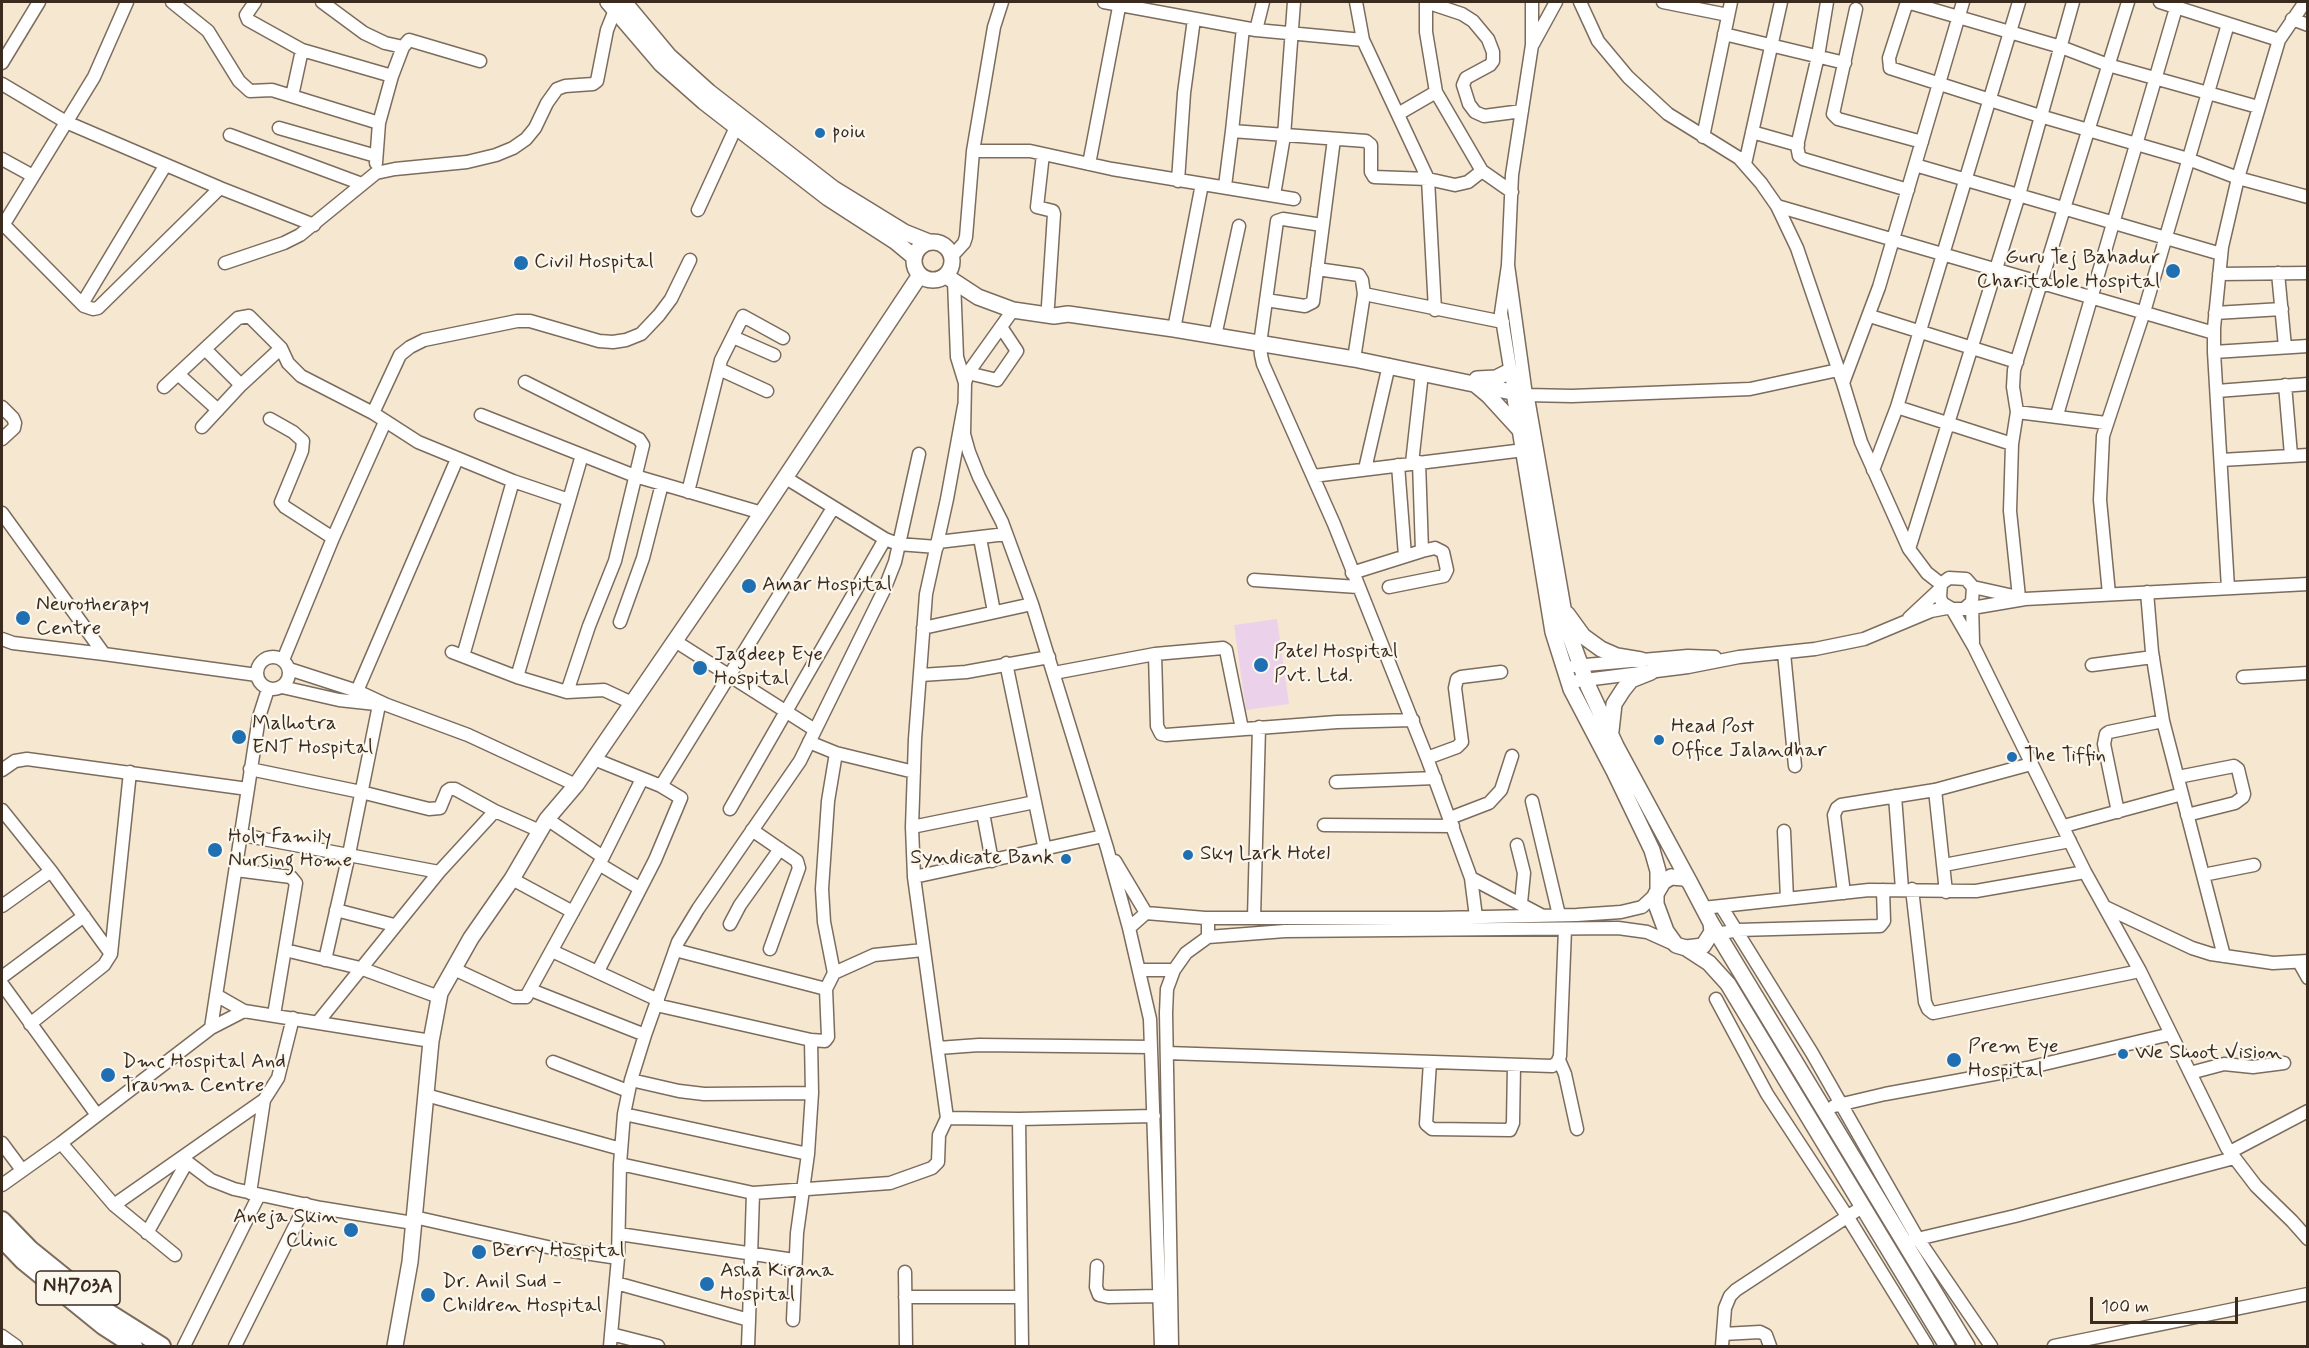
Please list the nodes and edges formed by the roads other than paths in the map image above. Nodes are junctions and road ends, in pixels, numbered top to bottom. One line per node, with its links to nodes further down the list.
1 (39, 2): 52 (street)
2 (127, 2): 67 (street)
3 (172, 2): 61 (street)
4 (255, 2): 49 (street)
5 (322, 2): 47 (street)
6 (992, 2): 32 (street)
7 (1002, 2): 32 (street)
8 (1104, 2): 28 (street)
9 (1263, 2): 39 (street)
10 (1294, 2): 42 (street)
11 (1356, 2): 43 (street)
12 (1426, 2): 59 (street); 64 (street)
13 (1532, 2): 45 (street)
14 (1556, 2): 45 (street)
15 (1580, 2): 76 (street)
16 (1663, 2): 31 (street)
17 (1731, 2): 31 (street)
18 (1781, 2): 46 (street)
19 (1827, 2): 50 (street)
20 (1907, 2): 33 (street); 58 (street)
21 (1963, 2): 33 (street)
22 (2019, 2): 40 (street)
23 (2073, 2): 48 (street)
24 (2128, 2): 54 (street)
25 (2160, 2): 29 (street)
26 (2305, 2): 35 (street)
27 (619, 3): 69 (main road); 92 (street)
28 (1120, 3): 34 (street); 87 (street)
29 (2184, 6): 36 (street); 56 (street)
30 (1856, 9): 53 (street)
31 (1728, 15): 41 (street)
32 (997, 17): 81 (street)
33 (1958, 18): 40 (street); 58 (street)
34 (1194, 19): 38 (street); 97 (street)
35 (2292, 19): 37 (street); 44 (street)
36 (2229, 24): 44 (street); 60 (street)
37 (2307, 25)
38 (1243, 28): 39 (street); 72 (street)
39 (1256, 30): 42 (street)
40 (2010, 33): 48 (street); 62 (street)
41 (1724, 34): 46 (street); 76 (street)
42 (1291, 35): 43 (street); 75 (street)
43 (1364, 40): 65 (street)
44 (2279, 40): 63 (street)
45 (1532, 45): 64 (street)
46 (1772, 45): 50 (street); 73 (street)
47 (403, 47): 51 (street); 55 (street)
48 (2061, 47): 54 (street); 66 (street)
49 (302, 50): 55 (street); 61 (street)
50 (1818, 56): 53 (street); 80 (street)
51 (480, 62)
52 (2, 63)
53 (1845, 63): 78 (street)
54 (2108, 65): 56 (street); 71 (street)
55 (392, 76): 68 (street)
56 (2157, 77): 60 (street); 79 (street)
57 (2, 84): 67 (street)
58 (1939, 84): 62 (street); 78 (street)
59 (1436, 92): 65 (street); 91 (street)
60 (2207, 94): 63 (street); 85 (street)
61 (292, 96): 68 (street)
62 (1990, 99): 66 (street); 96 (street)
63 (2258, 107): 94 (street)
64 (1522, 111): 103 (street)
65 (1398, 114): 95 (street)
66 (2040, 116): 71 (street); 105 (street)
67 (66, 123): 90 (street); 93 (street)
68 (380, 123): 83 (street)
69 (740, 123): 86 (main road); 110 (street)
70 (279, 128): 83 (street)
71 (2089, 129): 79 (street); 109 (street)
72 (1232, 131): 75 (street); 100 (street)
73 (1752, 132): 80 (street); 88 (street)
74 (230, 135): 98 (street)
75 (1284, 136): 77 (street); 104 (street)
76 (1703, 137): 88 (street)
77 (1334, 139): 95 (street); 114 (street)
78 (1922, 142): 89 (street)
79 (2136, 144): 85 (street); 111 (street)
80 (1798, 145): 102 (street)
81 (973, 151): 82 (street); 127 (street)
82 (1043, 154): 87 (street); 137 (street)
83 (375, 156): 92 (street)
84 (2, 159): 93 (street)
85 (2188, 159): 94 (street); 117 (street)
86 (789, 161): 118 (main road); 121 (main road)
87 (1089, 164): 97 (street)
88 (1745, 164): 108 (street)
89 (1915, 165): 96 (street); 102 (street)
90 (165, 166): 101 (street); 136 (street)
91 (1482, 171): 95 (street); 103 (street)
92 (376, 173): 98 (street)
93 (33, 176): 112 (street)
94 (2238, 178): 106 (street); 120 (street)
95 (1428, 179): 140 (street)
96 (1966, 180): 105 (street); 119 (street)
97 (1178, 181): 99 (street)
98 (362, 184): 113 (street)
99 (1202, 184): 100 (street); 147 (street)
100 (1225, 186): 104 (street)
101 (220, 188): 113 (street); 136 (street)
102 (1908, 190): 116 (street)
103 (1512, 192): 124 (street)
104 (1274, 195): 107 (street)
105 (2019, 195): 109 (street); 126 (street)
106 (2307, 195)
107 (1294, 199)
108 (1777, 206): 116 (street); 165 (street)
109 (2065, 209): 111 (street); 132 (street)
110 (698, 210)
111 (2114, 223): 117 (street); 134 (street)
112 (2, 225): 136 (street)
113 (314, 225): 123 (street)
114 (1322, 225): 125 (street); 135 (street)
115 (1239, 226): 150 (street)
116 (1893, 238): 119 (street); 144 (street)
117 (2166, 238): 120 (street); 141 (street)
118 (929, 242): 121 (main road); 127 (main road)
119 (1945, 254): 126 (street); 148 (street)
120 (2221, 254): 130 (street)
121 (914, 257): 131 (main road)
122 (690, 260): 186 (street)
123 (225, 263)
124 (1508, 265): 145 (street); 180 (street)
125 (1317, 269): 133 (street); 135 (street)
126 (1997, 269): 132 (street); 155 (street)
127 (951, 271): 131 (main road); 137 (main road); 139 (main road); 169 (street)
128 (2278, 273): 129 (street); 130 (street); 138 (street)
129 (2307, 273)
130 (2219, 274): 142 (street)
131 (920, 275): 210 (main road)
132 (2043, 282): 134 (street); 162 (street)
133 (1364, 294): 140 (street); 161 (street)
134 (2091, 297): 141 (street); 188 (street)
135 (1266, 300): 153 (street)
136 (82, 303)
137 (1048, 306): 143 (main road)
138 (2282, 309): 142 (street); 156 (street)
139 (1013, 310): 143 (main road); 146 (street)
140 (1435, 310): 145 (street)
141 (2144, 312): 149 (street); 191 (street)
142 (2215, 313): 149 (street)
143 (1068, 314): 147 (main road)
144 (1870, 315): 148 (street); 172 (street)
145 (1503, 322): 166 (street)
146 (1001, 327): 169 (street); 169 (street)
147 (1174, 329): 150 (main road)
148 (1920, 331): 155 (street); 183 (street)
149 (2214, 333): 159 (street)
150 (1215, 336): 153 (main road)
151 (733, 337): 152 (street); 160 (street); 164 (street)
152 (783, 338)
153 (1260, 344): 161 (main road); 209 (street)
154 (2307, 346): 156 (street)
155 (1973, 347): 162 (street); 192 (street)
156 (2286, 347): 159 (street)
157 (280, 348): 158 (street); 175 (street); 186 (street)
158 (206, 350): 168 (street); 175 (street)
159 (2214, 352): 179 (street)
160 (774, 356)
161 (1354, 359): 163 (main road)
162 (2017, 362): 185 (street)
163 (1389, 365): 167 (main road); 206 (street)
164 (719, 369): 178 (street); 213 (street)
165 (1838, 370): 172 (street); 180 (street)
166 (1510, 371): 170 (main road); 180 (street)
167 (1422, 373): 170 (main road); 204 (street)
168 (178, 374): 177 (street); 184 (street)
169 (967, 378): 182 (street)
170 (1456, 380): 173 (main road)
171 (525, 382): 208 (street)
172 (1843, 383): 207 (street)
173 (1474, 384): 180 (main road); 194 (main road)
174 (2307, 384): 176 (street)
175 (241, 385): 184 (street)
176 (2285, 385): 179 (street); 200 (street)
177 (164, 387)
178 (767, 391)
179 (2217, 391): 203 (street)
180 (1520, 393): 194 (main road); 240 (main road)
181 (2, 406): 195 (street)
182 (964, 406): 218 (street); 223 (street)
183 (1897, 407): 192 (street); 207 (street)
184 (218, 410): 193 (street)
185 (2017, 412): 188 (street); 196 (street)
186 (373, 413): 190 (street)
187 (481, 416): 199 (street)
188 (2057, 416): 191 (street)
189 (270, 419): 219 (street)
190 (385, 422): 202 (street); 219 (street)
191 (2106, 423): 236 (street)
192 (1949, 424): 196 (street); 224 (street)
193 (202, 427)
194 (1520, 430): 197 (main road)
195 (2, 439)
196 (2012, 444): 237 (street)
197 (1524, 450): 204 (street); 263 (main road)
198 (919, 454): 222 (street)
199 (582, 455): 208 (street); 214 (street)
200 (2291, 455): 201 (street); 203 (street)
201 (2307, 455)
202 (457, 459): 211 (street); 269 (street)
203 (2221, 460): 234 (street)
204 (1415, 463): 205 (street); 225 (street)
205 (1398, 465): 206 (street); 226 (street)
206 (1365, 469): 209 (street)
207 (1873, 470): 224 (street)
208 (636, 476): 212 (street); 270 (street)
209 (1313, 476): 227 (street)
210 (786, 478): 215 (street); 217 (main road)
211 (513, 481): 214 (street); 264 (street)
212 (662, 484): 213 (street); 242 (street)
213 (688, 492): 217 (street)
214 (569, 500): 264 (street)
215 (833, 508): 221 (street); 265 (street)
216 (2, 513): 249 (street)
217 (762, 513): 246 (main road)
218 (1006, 534): 220 (street); 238 (street)
219 (333, 538): 254 (street)
220 (980, 538): 223 (street); 241 (street)
221 (885, 539): 222 (street); 273 (street)
222 (898, 544): 223 (street); 278 (street)
223 (937, 545): 244 (street)
224 (1909, 549): 232 (street)
225 (1422, 551): 226 (street); 231 (street)
226 (1405, 556): 227 (street)
227 (1352, 573): 230 (street)
228 (1254, 580): 230 (street)
229 (2307, 584): 234 (street)
230 (1358, 587): 274 (street)
231 (1389, 587)
232 (1940, 587): 233 (street); 239 (street); 243 (street)
233 (1973, 587): 237 (street); 239 (street)
234 (2229, 588): 235 (street)
235 (2147, 592): 236 (street); 252 (street)
236 (2109, 594): 237 (street)
237 (2022, 598): 239 (street)
238 (1032, 604): 241 (street); 251 (street)
239 (1961, 607): 243 (street); 247 (street); 247 (street)
240 (1563, 609): 256 (main road); 259 (main road)
241 (994, 612): 244 (street)
242 (620, 622)
243 (1904, 624): 248 (street)
244 (923, 628): 262 (street)
245 (2, 639): 249 (street)
246 (675, 641): 265 (street); 271 (main road)
247 (1974, 647): 285 (street)
248 (1784, 653): 256 (street); 286 (street)
249 (104, 654): 261 (street)
250 (1155, 654): 258 (street); 277 (street); 277 (street)
251 (1049, 657): 253 (street); 258 (street)
252 (2153, 657): 255 (street); 275 (street)
253 (1006, 663): 262 (street); 303 (street)
254 (286, 664): 261 (street); 267 (street); 269 (street)
255 (2092, 664)
256 (1646, 666): 259 (street); 279 (main road)
257 (1501, 672): 283 (street)
258 (1054, 673): 319 (street)
259 (1583, 673): 263 (street); 279 (main road)
260 (2307, 673): 266 (street)
261 (257, 675): 268 (street)
262 (921, 675): 290 (street)
263 (1567, 675): 340 (main road)
264 (517, 677): 270 (street)
265 (729, 677): 273 (street); 296 (street)
266 (2243, 677)
267 (282, 687): 268 (street); 272 (street)
268 (268, 688): 287 (street)
269 (357, 691): 272 (street)
270 (567, 693): 271 (street)
271 (632, 703): 284 (main road)
272 (383, 705): 295 (street); 299 (street)
273 (785, 712): 278 (street); 304 (street)
274 (1413, 720): 276 (street); 283 (street)
275 (2163, 721): 291 (street); 307 (street)
276 (1259, 727): 277 (street); 357 (street)
277 (1242, 729)
278 (815, 730): 280 (street)
279 (1611, 735): 336 (main road)
280 (809, 742): 281 (street); 315 (street)
281 (836, 753): 290 (street); 381 (street)
282 (1512, 756): 310 (street)
283 (1427, 758): 292 (street)
284 (594, 759): 293 (street); 295 (main road)
285 (2031, 764): 298 (street); 313 (street)
286 (1795, 766)
287 (250, 769): 297 (street); 299 (street)
288 (2, 770): 289 (street)
289 (130, 772): 297 (street); 371 (street)
290 (914, 772): 314 (street)
291 (2178, 777): 300 (street); 309 (street)
292 (1435, 778): 294 (street); 310 (street)
293 (642, 779): 296 (street); 324 (street)
294 (1336, 782)
295 (576, 784): 311 (main road)
296 (661, 786): 337 (street)
297 (248, 789): 317 (street)
298 (1935, 790): 301 (street); 326 (street)
299 (361, 792): 306 (street); 323 (street)
300 (2182, 794): 307 (street); 309 (street)
301 (1895, 796): 338 (street); 342 (street)
302 (1532, 801): 352 (street)
303 (1035, 802): 308 (street); 322 (street)
304 (730, 809)
305 (2, 810): 329 (street)
306 (495, 811): 311 (street); 330 (street)
307 (2118, 812): 313 (street)
308 (983, 813): 314 (street); 325 (street)
309 (2187, 815): 332 (street)
310 (1452, 822): 312 (street); 334 (street)
311 (544, 825): 324 (street); 335 (main road)
312 (1324, 825)
313 (2064, 826): 318 (street)
314 (912, 827): 333 (street)
315 (752, 830): 321 (street); 368 (street)
316 (1784, 831): 343 (street)
317 (242, 835): 323 (street); 328 (street)
318 (2070, 841): 326 (street); 331 (street)
319 (1105, 842): 322 (street); 351 (street); 360 (street)
320 (1517, 845): 344 (street)
321 (780, 849): 358 (street); 366 (street)
322 (1046, 850): 325 (street)
323 (349, 854): 330 (street); 349 (street)
324 (601, 861): 337 (street); 350 (street)
325 (992, 861): 333 (street)
326 (1944, 865): 341 (street)
327 (2254, 865): 332 (street)
328 (236, 870): 367 (street); 387 (street)
329 (51, 871): 345 (street); 353 (street)
330 (439, 872): 359 (street)
331 (2085, 872): 341 (street); 347 (street)
332 (2203, 875): 372 (street)
333 (914, 878): 369 (street)
334 (1471, 878): 344 (street); 355 (street)
335 (512, 879): 350 (street); 376 (main road)
336 (1689, 881): 340 (main road); 348 (main road)
337 (639, 888): 379 (street)
338 (1907, 889): 339 (street); 341 (street); 380 (street)
339 (1883, 890): 342 (street); 363 (street)
340 (1657, 891): 352 (street); 365 (main road)
341 (1946, 892)
342 (1844, 893): 343 (street)
343 (1787, 899): 346 (street)
344 (1521, 903): 354 (street)
345 (2, 906)
346 (1721, 906): 348 (street); 363 (street)
347 (2105, 907): 372 (street); 380 (street)
348 (1703, 908): 361 (main road)
349 (336, 910): 359 (street); 373 (street)
350 (573, 912): 370 (street)
351 (1146, 913): 356 (street); 360 (street)
352 (1559, 915): 354 (street)
353 (84, 916): 371 (street); 382 (street)
354 (1542, 916): 355 (street)
355 (1476, 917): 357 (street)
356 (1205, 918): 357 (street); 364 (street)
357 (1254, 918)
358 (730, 924)
359 (394, 925): 375 (street)
360 (1129, 928): 377 (street)
361 (1714, 928): 363 (street); 365 (main road); 415 (main road)
362 (1565, 929): 364 (street); 365 (street); 404 (street)
363 (1738, 930): 414 (street)
364 (1208, 937): 378 (street)
365 (1681, 946): 437 (main road)
366 (770, 949)
367 (285, 950): 373 (street); 392 (street)
368 (675, 950): 385 (street); 390 (street)
369 (923, 950): 381 (street); 402 (street)
370 (552, 951): 379 (street); 386 (street)
371 (111, 954): 395 (street)
372 (2224, 956): 374 (street)
373 (325, 960): 375 (street)
374 (2303, 961): 383 (street)
375 (360, 968): 388 (street); 394 (street)
376 (454, 969): 386 (street); 388 (main road)
377 (1140, 970): 378 (street); 401 (street)
378 (1174, 970): 403 (street)
379 (598, 971): 390 (street)
380 (2140, 971): 397 (street)
381 (834, 974): 385 (street)
382 (2, 977)
383 (2307, 978)
384 (2, 984): 395 (street)
385 (826, 989): 399 (street)
386 (531, 990): 398 (street)
387 (216, 995): 391 (street); 396 (street)
388 (440, 998): 400 (main road)
389 (1716, 999): 438 (street)
390 (657, 1002): 398 (street); 399 (street)
391 (244, 1011): 392 (street); 396 (street)
392 (274, 1015): 393 (street)
393 (293, 1018): 394 (street); 413 (street)
394 (318, 1022): 400 (street)
395 (30, 1024): 418 (street)
396 (211, 1028): 418 (street)
397 (2171, 1034): 409 (street); 414 (street)
398 (645, 1035): 410 (street)
399 (811, 1040): 411 (street)
400 (431, 1041): 412 (main road)
401 (1152, 1047): 402 (street); 419 (street)
402 (938, 1048): 420 (street)
403 (1167, 1053): 406 (street); 475 (street)
404 (1559, 1060): 408 (street); 422 (street)
405 (553, 1062): 410 (street)
406 (1430, 1062): 408 (street); 408 (street)
407 (2284, 1063): 409 (street)
408 (1514, 1066)
409 (2190, 1073): 427 (street)
410 (629, 1085): 411 (street); 417 (street)
411 (812, 1093): 426 (street)
412 (426, 1095): 425 (street); 440 (main road)
413 (264, 1100): 428 (street); 434 (street)
414 (1841, 1104): 415 (street); 447 (street)
415 (1824, 1109): 447 (main road)
416 (2307, 1112): 427 (street)
417 (624, 1114): 425 (street); 426 (street)
418 (98, 1115): 424 (street)
419 (1154, 1116): 421 (street); 457 (street)
420 (947, 1118): 421 (street); 432 (street)
421 (1018, 1119): 456 (street)
422 (1577, 1129)
423 (2, 1143): 430 (street)
424 (61, 1143): 430 (street); 436 (street)
425 (621, 1149): 429 (street)
426 (808, 1154): 432 (street)
427 (2232, 1155): 441 (street); 447 (street)
428 (184, 1160): 434 (street); 436 (street); 443 (street)
429 (620, 1164): 433 (street); 444 (street)
430 (22, 1170): 431 (street)
431 (2, 1185)
432 (803, 1191): 433 (street); 451 (street)
433 (753, 1193): 448 (street)
434 (255, 1194): 435 (street); 468 (street)
435 (306, 1204): 440 (street); 469 (street)
436 (114, 1205): 443 (street)
437 (1862, 1207): 438 (street); 478 (main road)
438 (1847, 1216): 463 (street); 477 (street)
439 (2, 1220): 467 (highway, NH703A)
440 (414, 1220): 450 (street); 464 (main road)
441 (2292, 1221): 442 (street); 446 (street)
442 (2307, 1231)
443 (147, 1233): 449 (street)
444 (619, 1234): 448 (street); 450 (street)
445 (2, 1239): 466 (highway, NH703A)
446 (2307, 1239)
447 (1911, 1240): 479 (main road); 480 (street)
448 (753, 1252): 451 (street); 459 (street)
449 (175, 1255)
450 (618, 1258): 454 (street)
451 (794, 1260): 460 (street)
452 (1097, 1266): 457 (street)
453 (905, 1272): 458 (street)
454 (616, 1283): 459 (street); 462 (street)
455 (2307, 1294): 481 (street)
456 (1020, 1296): 458 (street); 473 (street)
457 (1160, 1296): 474 (street)
458 (905, 1297): 472 (street)
459 (749, 1320): 471 (street)
460 (793, 1320)
461 (2, 1336): 465 (street)
462 (610, 1340): 470 (street)
463 (1722, 1340): 476 (street)
464 (395, 1346)
465 (16, 1347)
466 (134, 1347)
467 (162, 1347)
468 (184, 1347)
469 (235, 1347)
470 (658, 1347)
471 (748, 1347)
472 (906, 1347)
473 (1022, 1347)
474 (1161, 1347)
475 (1173, 1347)
476 (1770, 1347)
477 (1927, 1347)
478 (1947, 1347)
479 (1966, 1347)
480 (1991, 1347)
481 (2054, 1347)

